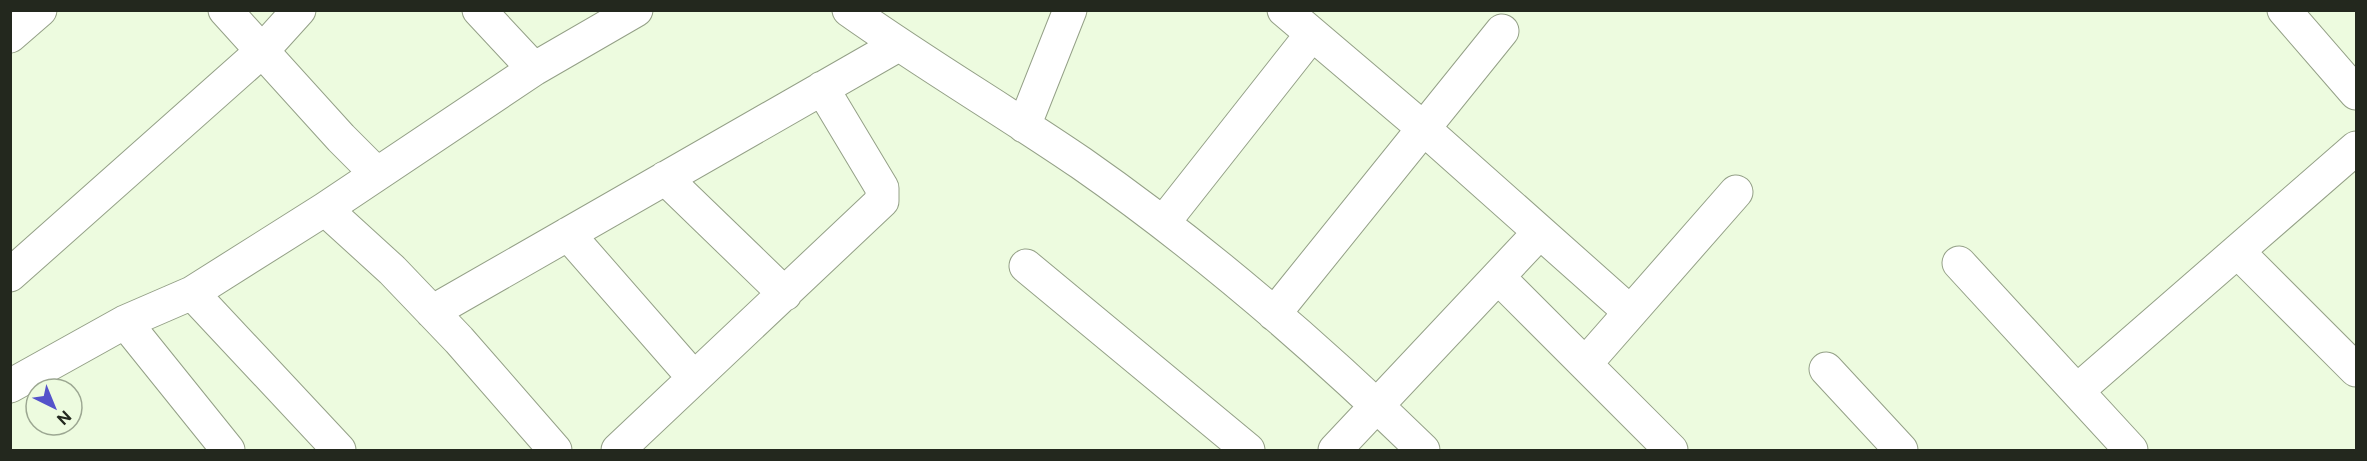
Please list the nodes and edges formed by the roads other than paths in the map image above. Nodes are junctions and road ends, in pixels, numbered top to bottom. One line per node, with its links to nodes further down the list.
1 (40, 10): 12 (street)
2 (225, 10): 14 (street)
3 (298, 10): 14 (street)
4 (479, 10): 15 (street)
5 (636, 10): 15 (street)
6 (849, 10): 13 (street)
7 (1070, 10): 18 (street)
8 (1284, 10): 11 (street)
9 (2284, 10): 17 (street)
10 (1502, 31): 19 (street)
11 (1312, 34): 19 (street); 25 (street)
12 (10, 36)
13 (898, 45): 16 (street); 18 (street)
14 (261, 52): 21 (street); 31 (street)
15 (534, 69): 21 (street)
16 (822, 88): 22 (street); 34 (street)
17 (2356, 93)
18 (1024, 126): 25 (street)
19 (1423, 128): 26 (street); 37 (street)
20 (2356, 148): 28 (street)
21 (376, 173): 24 (street)
22 (665, 178): 27 (street); 34 (street)
23 (1736, 192): 36 (street)
24 (326, 209): 33 (street); 35 (street)
25 (1163, 223): 37 (street)
26 (1539, 233): 32 (street); 36 (street)
27 (568, 234): 35 (street); 42 (street)
28 (2239, 253): 41 (street); 44 (street)
29 (1959, 263): 44 (street)
30 (1026, 266): 51 (street)
31 (10, 275)
32 (1499, 278): 39 (street); 45 (street)
33 (192, 293): 38 (street); 48 (street)
34 (785, 294): 42 (street)
35 (432, 312): 49 (street)
36 (1630, 312): 39 (street)
37 (1274, 314): 45 (street)
38 (125, 322): 43 (street); 47 (street)
39 (1586, 363): 46 (street)
40 (1826, 369): 54 (street)
41 (2356, 370)
42 (694, 378): 50 (street)
43 (10, 386)
44 (2078, 390): 55 (street)
45 (1377, 406): 52 (street); 53 (street)
46 (1658, 446)
47 (228, 450)
48 (339, 450)
49 (555, 450)
50 (618, 450)
51 (1248, 450)
52 (1335, 450)
53 (1423, 450)
54 (1901, 450)
55 (2131, 450)

